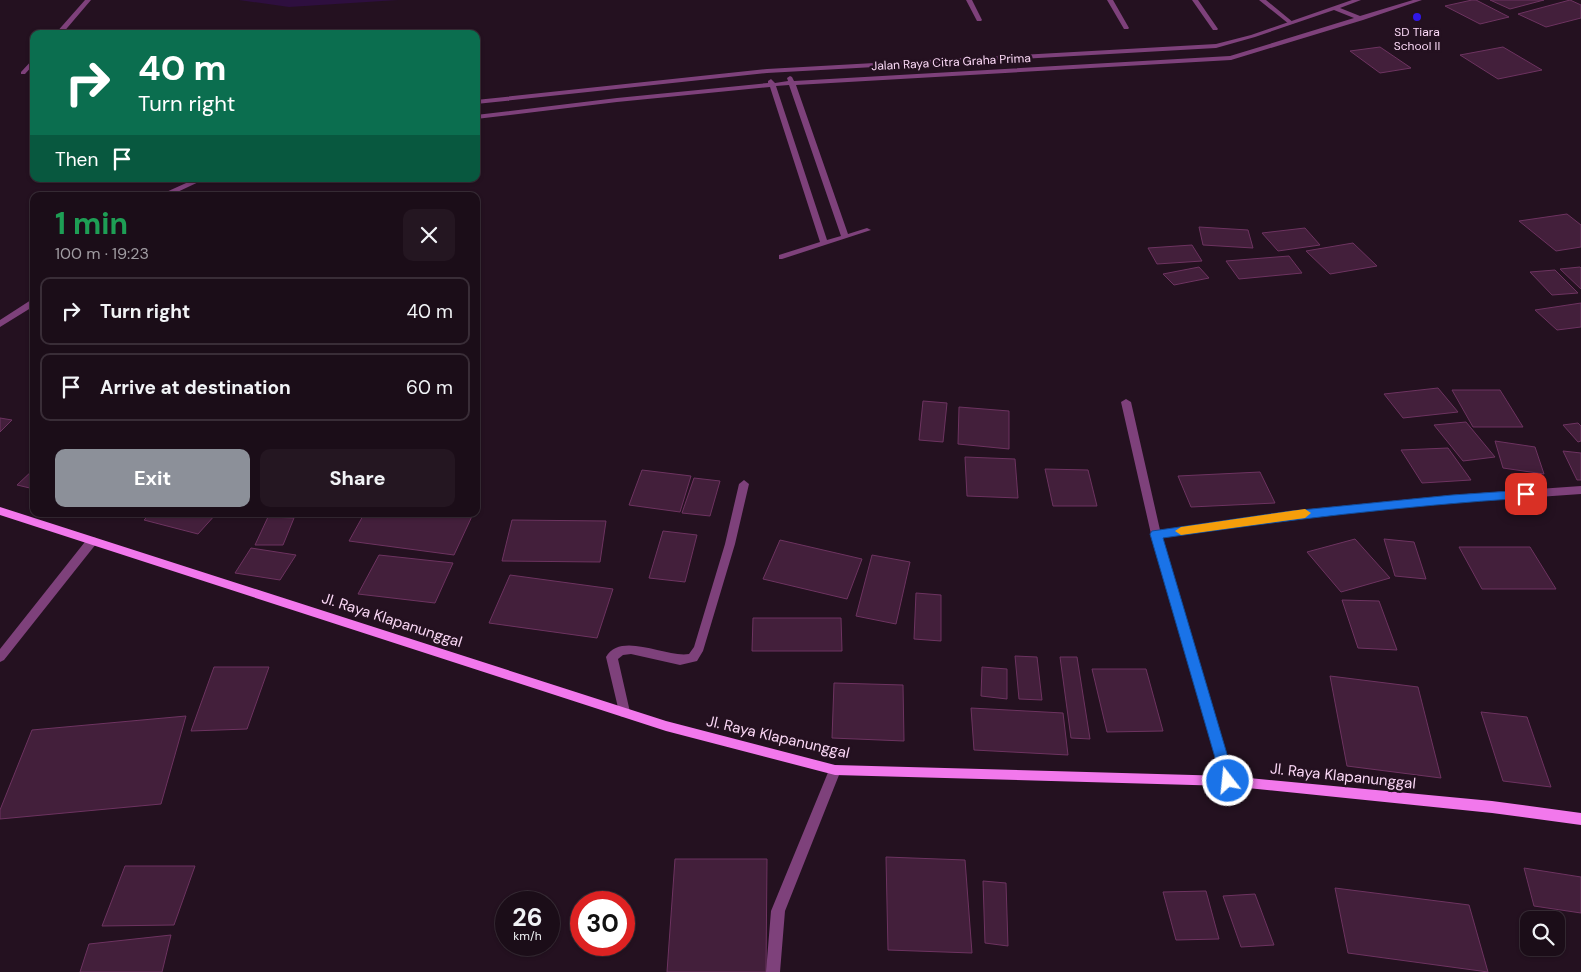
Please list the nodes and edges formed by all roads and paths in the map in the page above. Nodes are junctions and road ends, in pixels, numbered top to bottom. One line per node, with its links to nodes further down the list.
1 (88, 0): 14 (street)
2 (969, 0): 10 (street)
3 (1110, 0): 12 (street)
4 (1195, 0): 13 (street)
5 (1262, 0): 11 (street)
6 (1358, 0): 8 (street, Jalan Raya Citra Graha Prima)
7 (1419, 0): 9 (street, Jalan Raya Citra Graha Prima)
8 (1334, 8): 9 (street); 11 (street, Jalan Raya Citra Graha Prima)
9 (1361, 19): 19 (street, Jalan Raya Citra Graha Prima)
10 (979, 20)
11 (1291, 23): 16 (street, Jalan Raya Citra Graha Prima)
12 (1126, 28)
13 (1215, 28)
14 (62, 30)
15 (30, 64): 18 (street)
16 (788, 69): 17 (street, Jalan Raya Citra Graha Prima); 19 (street)
17 (767, 71): 20 (street); 21 (street, Jalan Raya Citra Graha Prima)
18 (23, 72)
19 (791, 83): 20 (street, Jalan Raya Citra Graha Prima); 28 (street)
20 (772, 85): 22 (street, Jalan Raya Citra Graha Prima); 29 (street)
21 (480, 102)
22 (480, 117)
23 (177, 182): 25 (street)
24 (194, 182): 26 (street)
25 (169, 192)
26 (173, 192)
27 (866, 230): 28 (street)
28 (845, 237): 29 (street)
29 (824, 244): 30 (street)
30 (782, 257)
31 (30, 305): 32 (street)
32 (0, 324)
33 (1126, 402): 37 (street)
34 (744, 484): 40 (street)
35 (1581, 490): 37 (street)
36 (0, 511): 38 (street, Jl. Raya Klapanunggal)
37 (1156, 534): 42 (street)
38 (92, 541): 39 (street); 40 (street, Jl. Raya Klapanunggal)
39 (0, 657)
40 (624, 712): 41 (street, Jl. Raya Klapanunggal)
41 (835, 770): 42 (street, Jl. Raya Klapanunggal); 44 (street)
42 (1228, 781): 43 (street, Jl. Raya Klapanunggal)
43 (1581, 818)
44 (773, 972)

